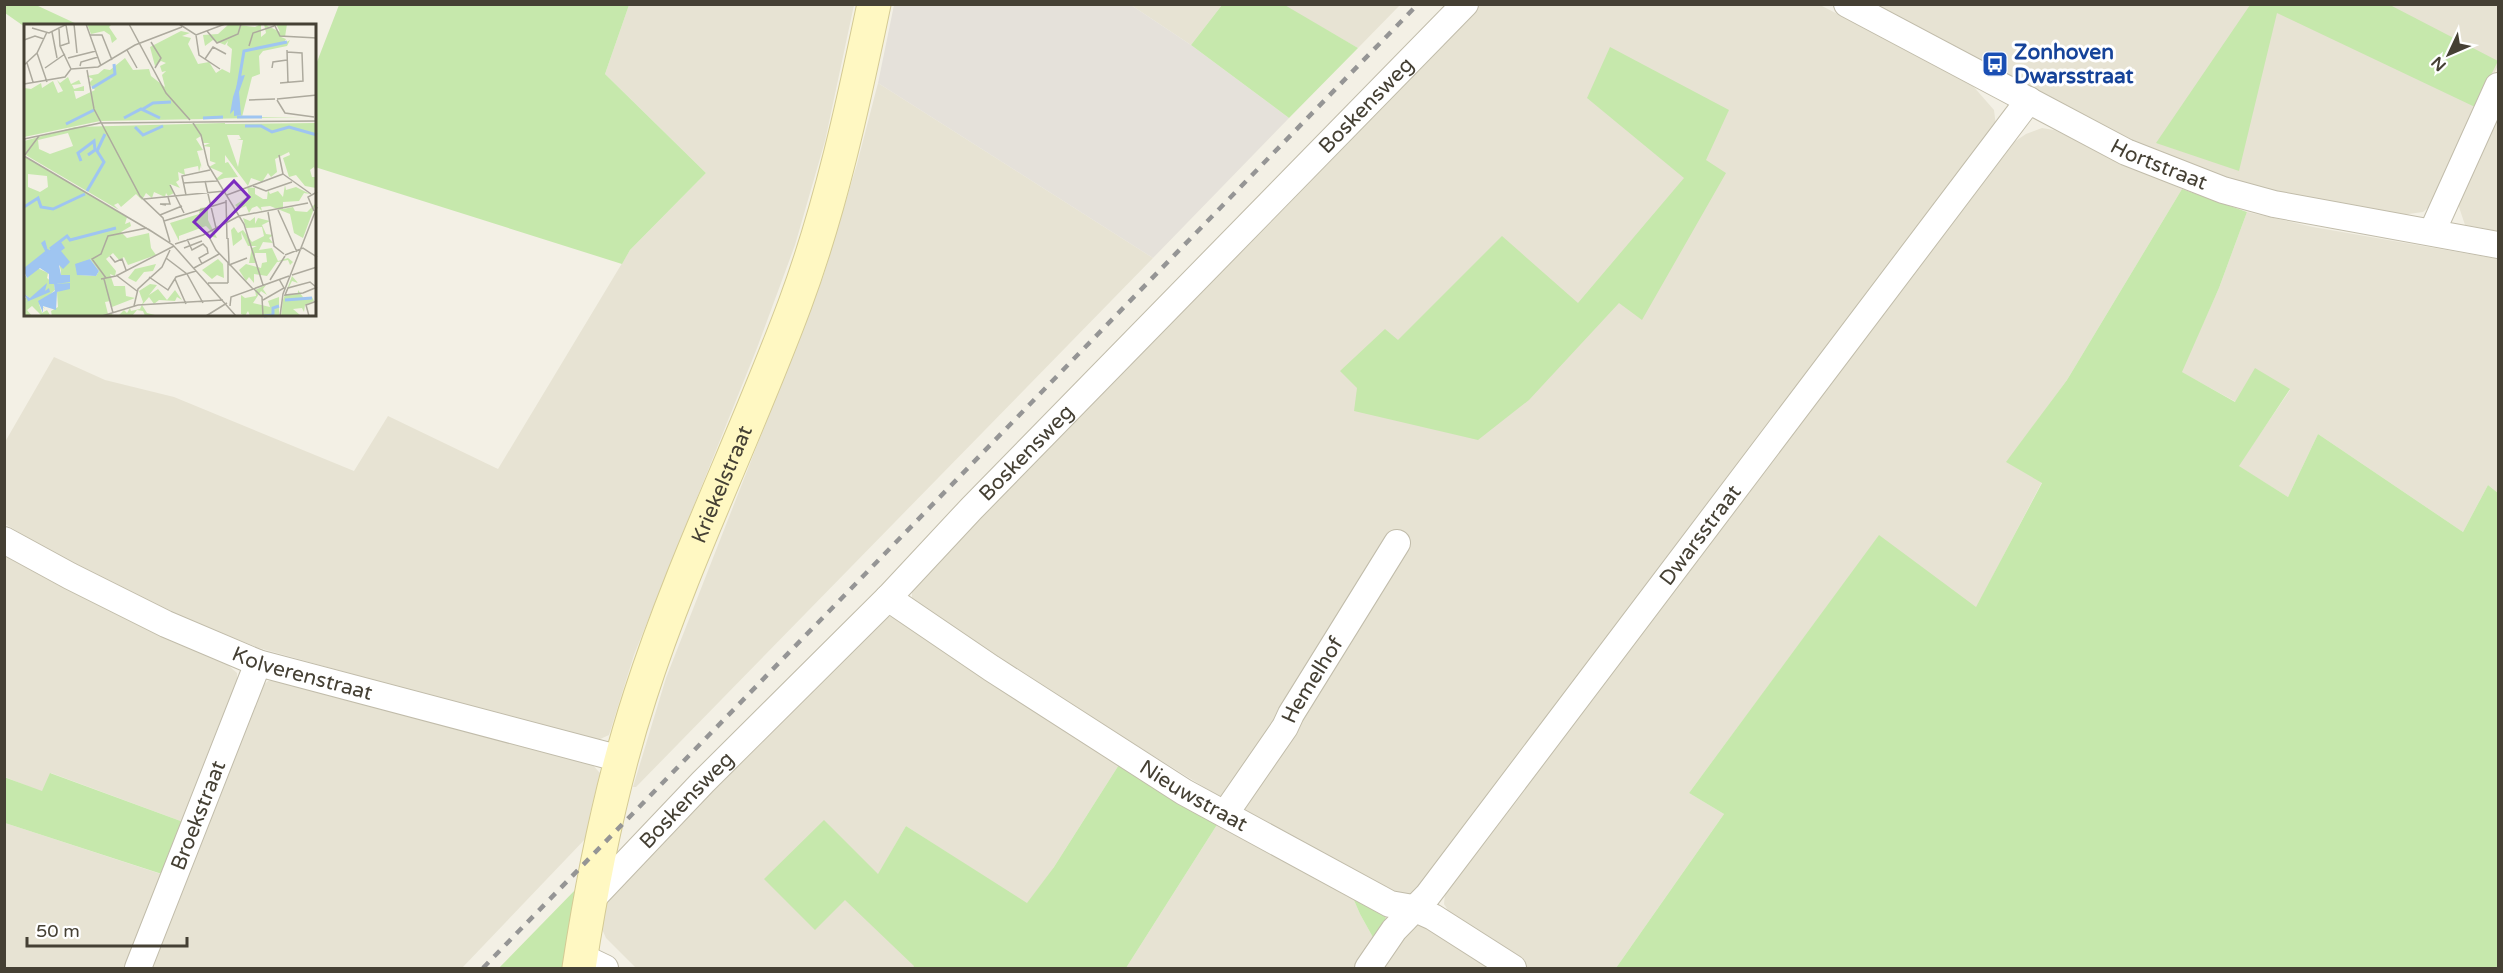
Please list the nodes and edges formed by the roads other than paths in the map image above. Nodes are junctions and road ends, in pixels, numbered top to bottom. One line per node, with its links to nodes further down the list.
1 (874, 4): 12 (street, Kriekelstraat)
2 (1465, 4): 10 (street, Boskensweg)
3 (1847, 4): 5 (street, Hortstraat)
4 (2499, 86): 6 (street)
5 (2029, 100): 6 (street, Hortstraat); 15 (street, Dwarsstraat)
6 (2432, 232): 7 (street, Hortstraat)
7 (2499, 245)
8 (4, 540): 11 (street, Kolverenstraat)
9 (1397, 543): 13 (street, Hemelhof)
10 (888, 598): 13 (street, Nieuwstraat); 14 (street, Boskensweg)
11 (258, 663): 12 (street, Kolverenstraat); 17 (street, Broekstraat)
12 (621, 759): 14 (street, Kriekelstraat)
13 (1225, 814): 15 (street, Nieuwstraat)
14 (589, 902): 16 (street, Kriekelstraat)
15 (1413, 908): 18 (street, Dwarsstraat); 19 (street, Nieuwstraat)
16 (588, 964)
17 (138, 969)
18 (1368, 969)
19 (1513, 969)

